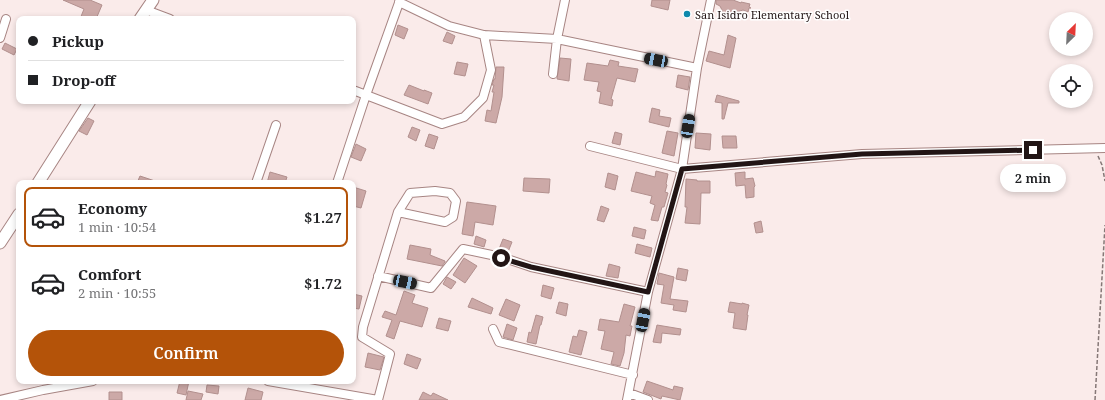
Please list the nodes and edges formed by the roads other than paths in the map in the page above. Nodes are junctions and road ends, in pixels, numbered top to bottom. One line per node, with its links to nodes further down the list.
1 (153, 0): 5 (main road)
2 (565, 0): 10 (street)
3 (711, 0): 11 (street)
4 (400, 1): 8 (street); 14 (street)
5 (143, 14): 6 (street)
6 (154, 16)
7 (6, 19): 9 (street)
8 (484, 35): 10 (street); 14 (street)
9 (0, 38)
10 (557, 39): 11 (street); 12 (street)
11 (697, 68): 19 (street)
12 (553, 74)
13 (356, 91): 14 (street)
14 (366, 95): 22 (street)
15 (88, 104): 20 (main road)
16 (276, 125): 21 (street)
17 (590, 146): 19 (street)
18 (1105, 148): 19 (street)
19 (682, 169): 27 (street)
20 (40, 180)
21 (257, 180)
22 (338, 180)
23 (398, 212): 23 (street); 26 (street)
24 (16, 219): 25 (main road)
25 (0, 243)
26 (378, 276): 27 (street); 34 (street)
27 (648, 292): 29 (street)
28 (493, 329): 29 (street)
29 (633, 376): 32 (street)
30 (76, 384): 33 (street)
31 (288, 384): 34 (street)
32 (628, 396): 35 (street)
33 (0, 400)
34 (378, 400)
35 (648, 400)

